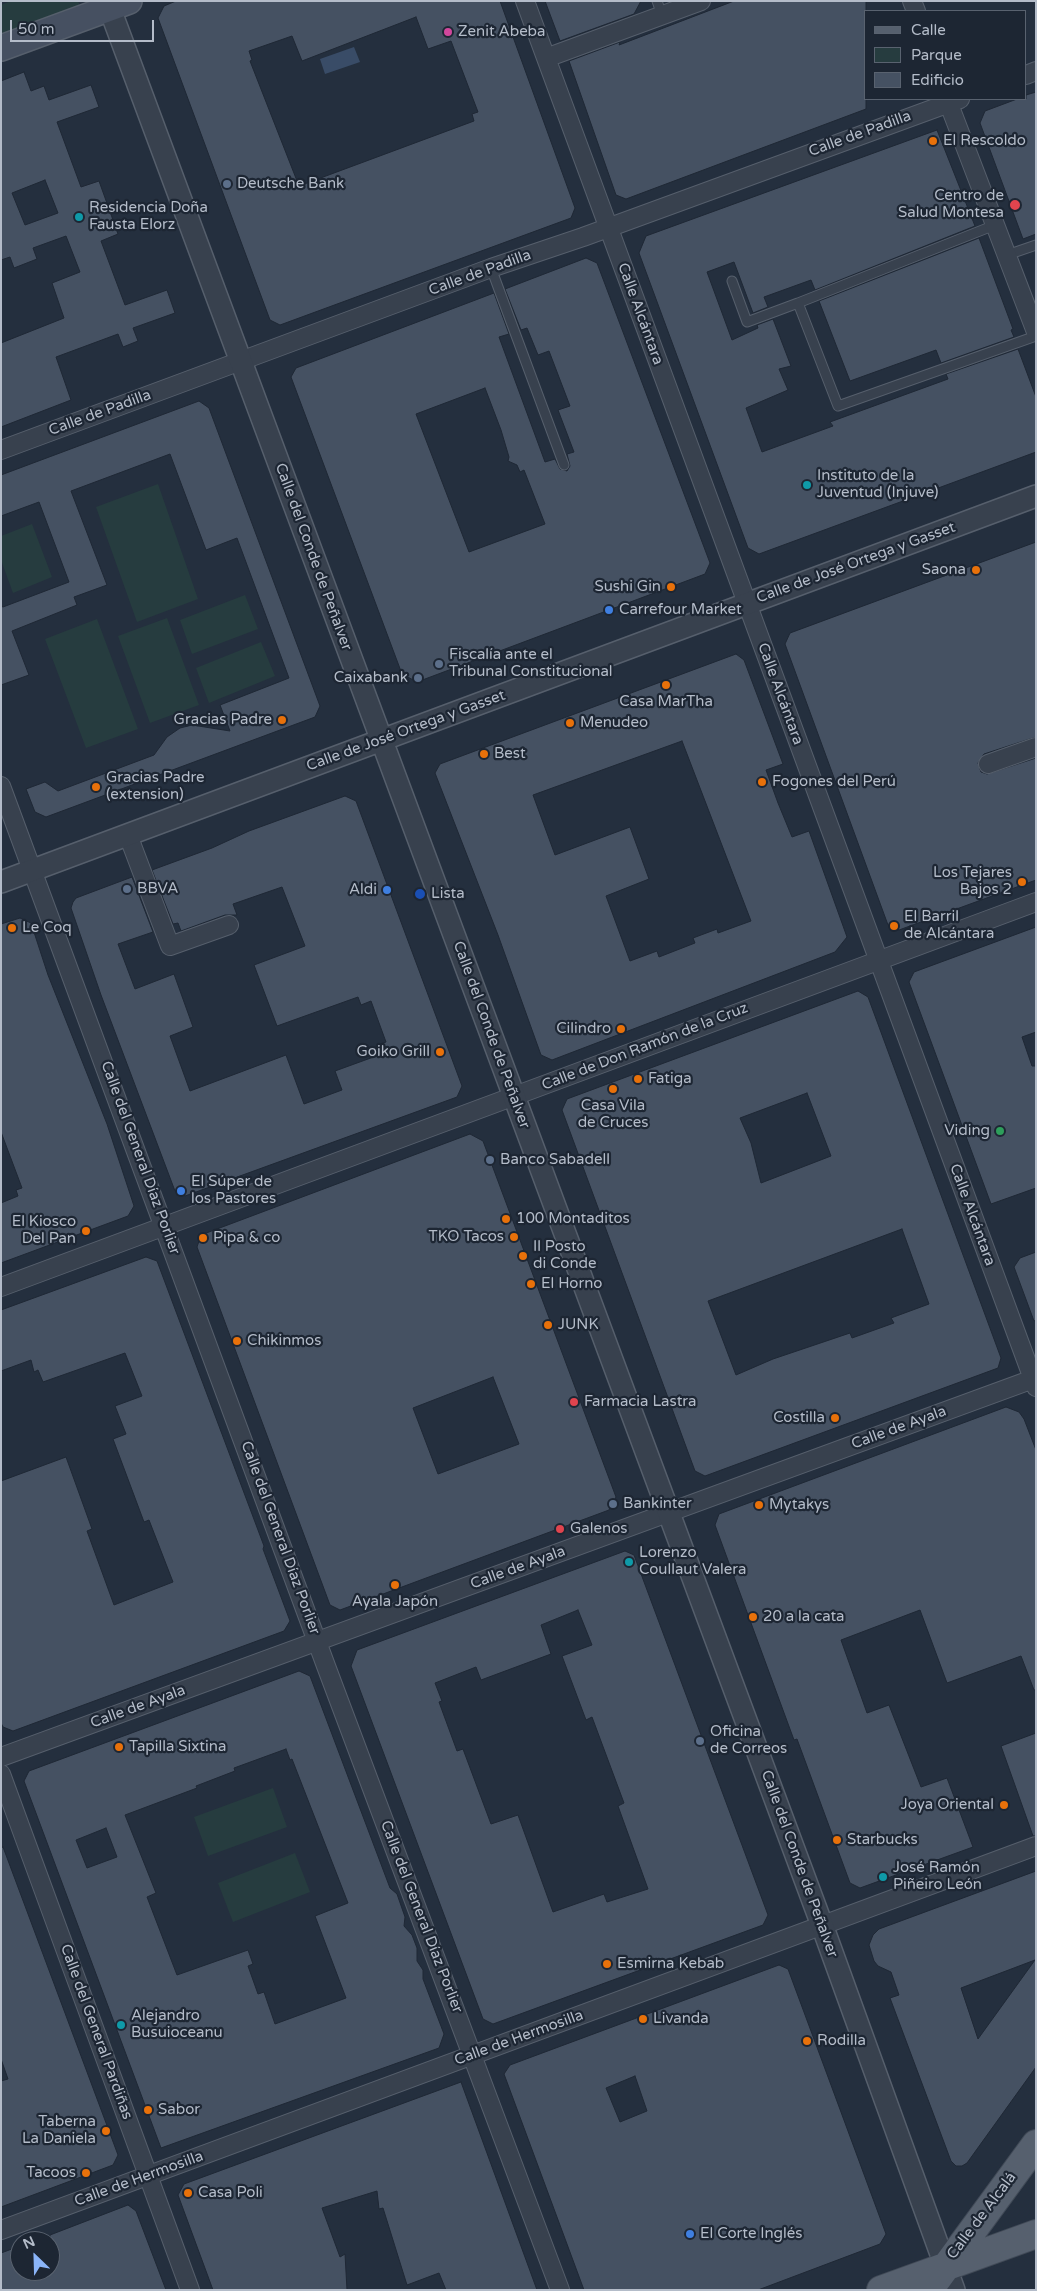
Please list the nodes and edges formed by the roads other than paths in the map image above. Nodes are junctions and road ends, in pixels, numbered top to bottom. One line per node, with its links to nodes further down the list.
1 (525, 1): 6 (street, Calle Alcántara)
2 (701, 1): 4 (street)
3 (115, 4): 5 (main road); 16 (street, Calle del Conde de Peñalver)
4 (660, 8): 6 (street)
5 (1, 48)
6 (546, 58): 9 (street, Calle Alcántara)
7 (951, 100): 8 (street); 9 (street, Calle de Padilla)
8 (995, 225): 11 (street); 14 (lane)
9 (608, 228): 12 (street, Calle de Padilla); 20 (street, Calle Alcántara)
10 (1036, 245): 11 (lane)
11 (1007, 255): 15 (street)
12 (491, 268): 16 (street, Calle de Padilla); 18 (lane)
13 (732, 281): 14 (lane)
14 (798, 303): 15 (lane)
15 (1036, 334)
16 (241, 361): 17 (street, Calle de Padilla); 21 (street, Calle del Conde de Peñalver)
17 (1, 450)
18 (564, 465)
19 (1036, 496): 20 (street, Calle de José Ortega y Gasset)
20 (747, 604): 21 (street, Calle de José Ortega y Gasset); 30 (street, Calle Alcántara)
21 (382, 740): 25 (street, Calle de José Ortega y Gasset); 31 (street, Calle del Conde de Peñalver)
22 (1036, 746): 23 (street)
23 (988, 764)
24 (1, 786): 26 (street, Calle del General Díaz Porlier)
25 (128, 834): 26 (street, Calle de José Ortega y Gasset); 29 (street)
26 (32, 870): 27 (street, Calle de José Ortega y Gasset); 32 (street, Calle del General Díaz Porlier)
27 (1, 882)
28 (1036, 902): 30 (street, Calle de Don Ramón de la Cruz)
29 (228, 925)
30 (878, 959): 31 (street, Calle de Don Ramón de la Cruz); 34 (street, Calle Alcántara)
31 (514, 1097): 32 (street, Calle de Don Ramón de la Cruz); 35 (street, Calle del Conde de Peñalver)
32 (165, 1227): 33 (street, Calle de Don Ramón de la Cruz); 36 (street, Calle del General Díaz Porlier)
33 (1, 1287)
34 (1035, 1381): 35 (street, Calle de Ayala)
35 (669, 1513): 36 (street, Calle de Ayala); 40 (street, Calle del Conde de Peñalver)
36 (318, 1642): 37 (street, Calle de Ayala); 41 (street, Calle del General Díaz Porlier)
37 (1, 1757)
38 (1, 1774): 43 (street, Calle del General Pardiñas)
39 (1036, 1846): 40 (street, Calle de Hermosilla)
40 (822, 1925): 41 (street, Calle de Hermosilla); 46 (street, Calle del Conde de Peñalver)
41 (473, 2055): 43 (street, Calle de Hermosilla); 48 (street, Calle del General Díaz Porlier)
42 (1036, 2144): 46 (main road, Calle de Alcalá)
43 (148, 2175): 44 (street, Calle de Hermosilla); 47 (street, Calle del General Pardiñas)
44 (1, 2230)
45 (1036, 2234): 46 (main road)
46 (950, 2278): 49 (main road); 50 (main road, Calle de Alcalá)
47 (190, 2290)
48 (560, 2290)
49 (881, 2290)
50 (929, 2290)

